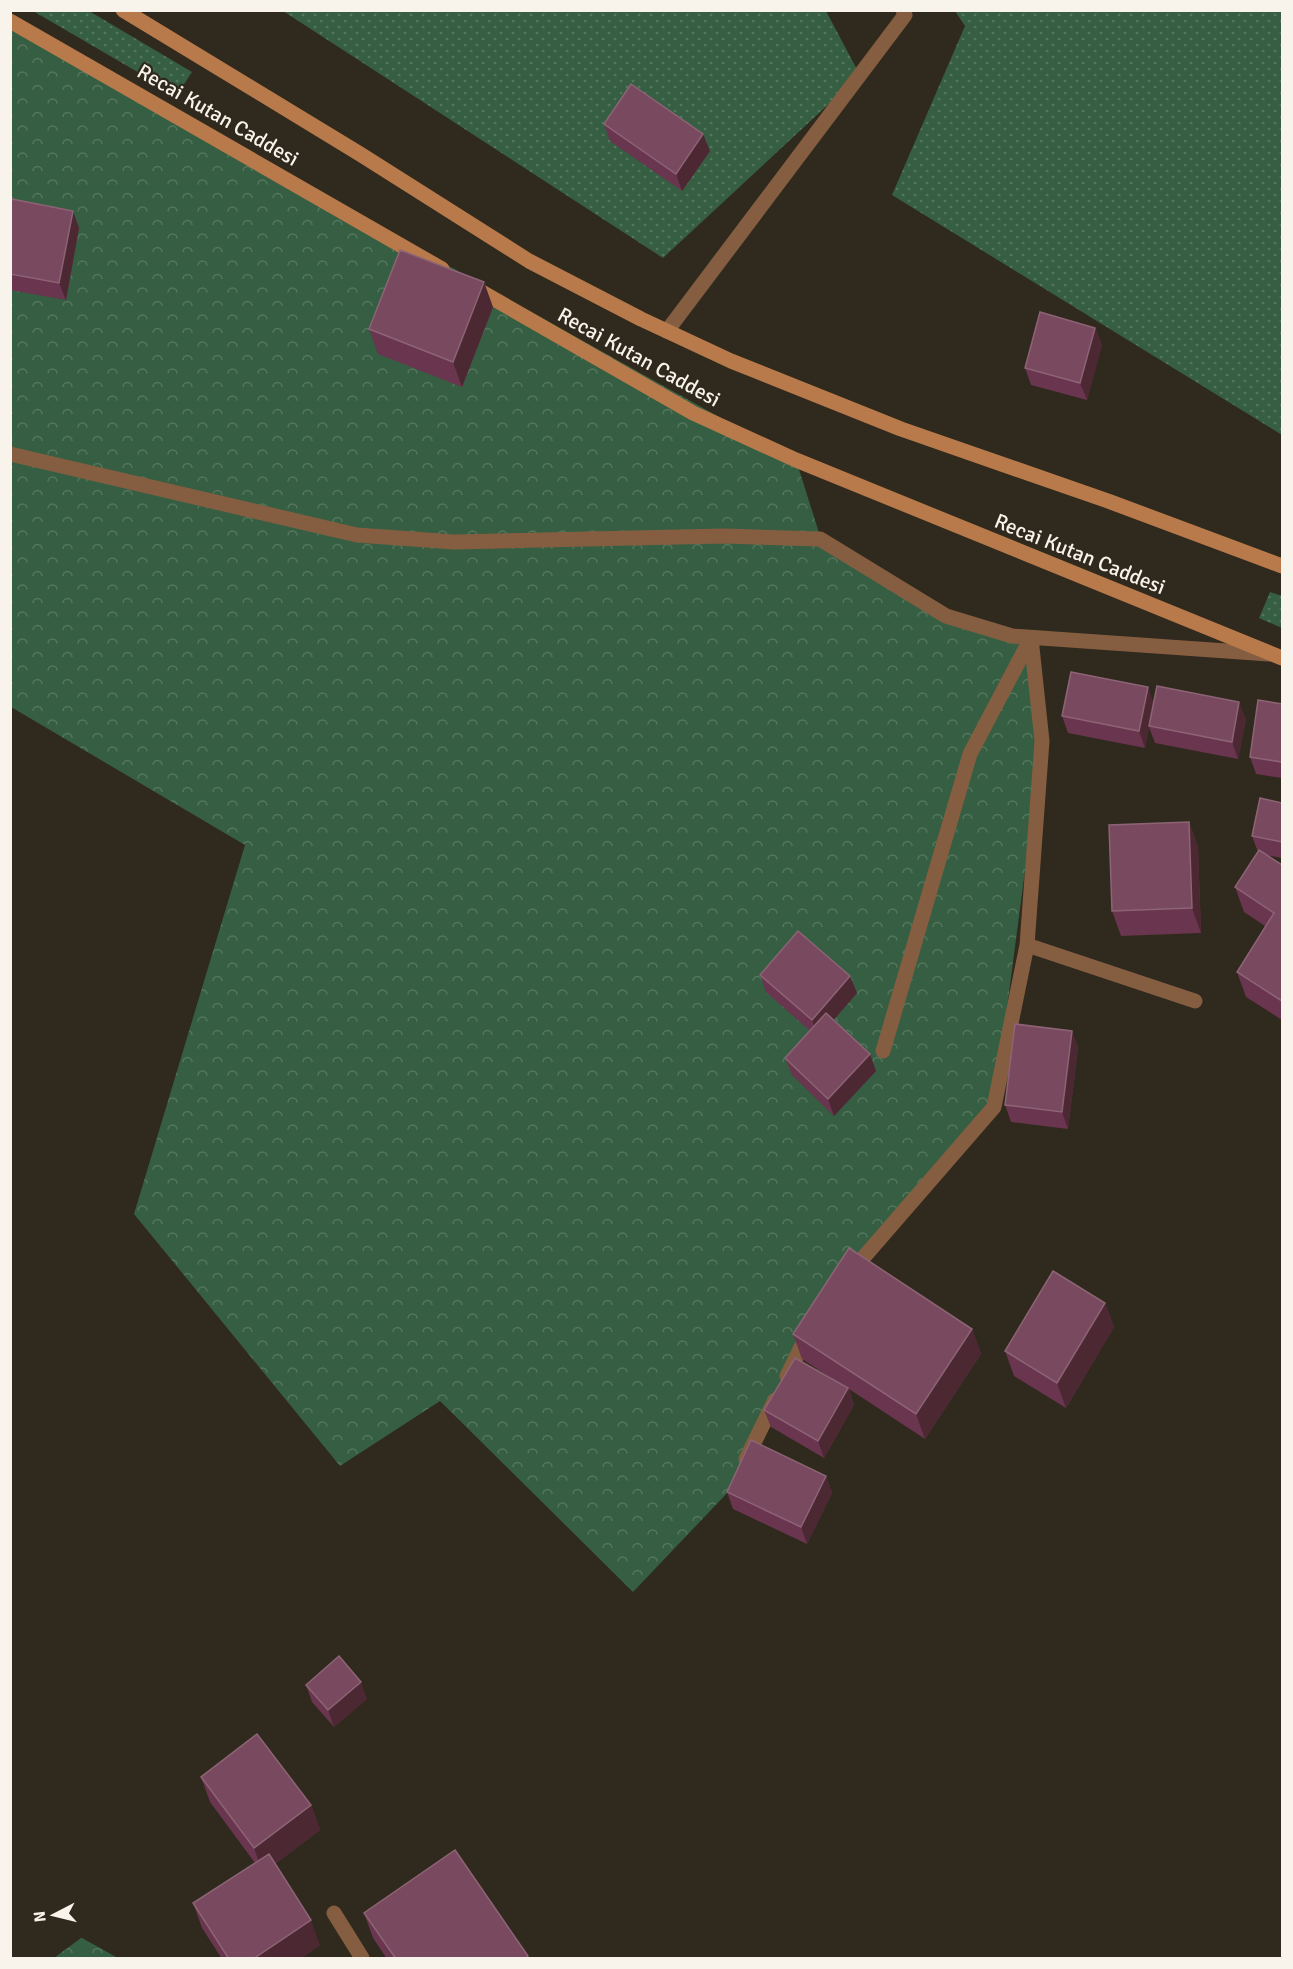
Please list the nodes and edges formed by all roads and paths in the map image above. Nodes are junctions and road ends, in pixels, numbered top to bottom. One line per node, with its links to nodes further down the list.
1 (123, 10): 4 (main road, Recai Kutan Caddesi)
2 (903, 10): 4 (street)
3 (10, 21): 8 (main road, Recai Kutan Caddesi)
4 (667, 331): 6 (main road, Recai Kutan Caddesi)
5 (10, 454): 7 (street)
6 (1282, 566)
7 (1031, 638): 8 (street); 9 (street); 11 (street)
8 (1279, 656)
9 (1027, 945): 10 (street); 12 (street)
10 (1195, 1001)
11 (883, 1051)
12 (838, 1287)
13 (817, 1315): 14 (street)
14 (741, 1469)
15 (334, 1913): 16 (street)
16 (362, 1959)

